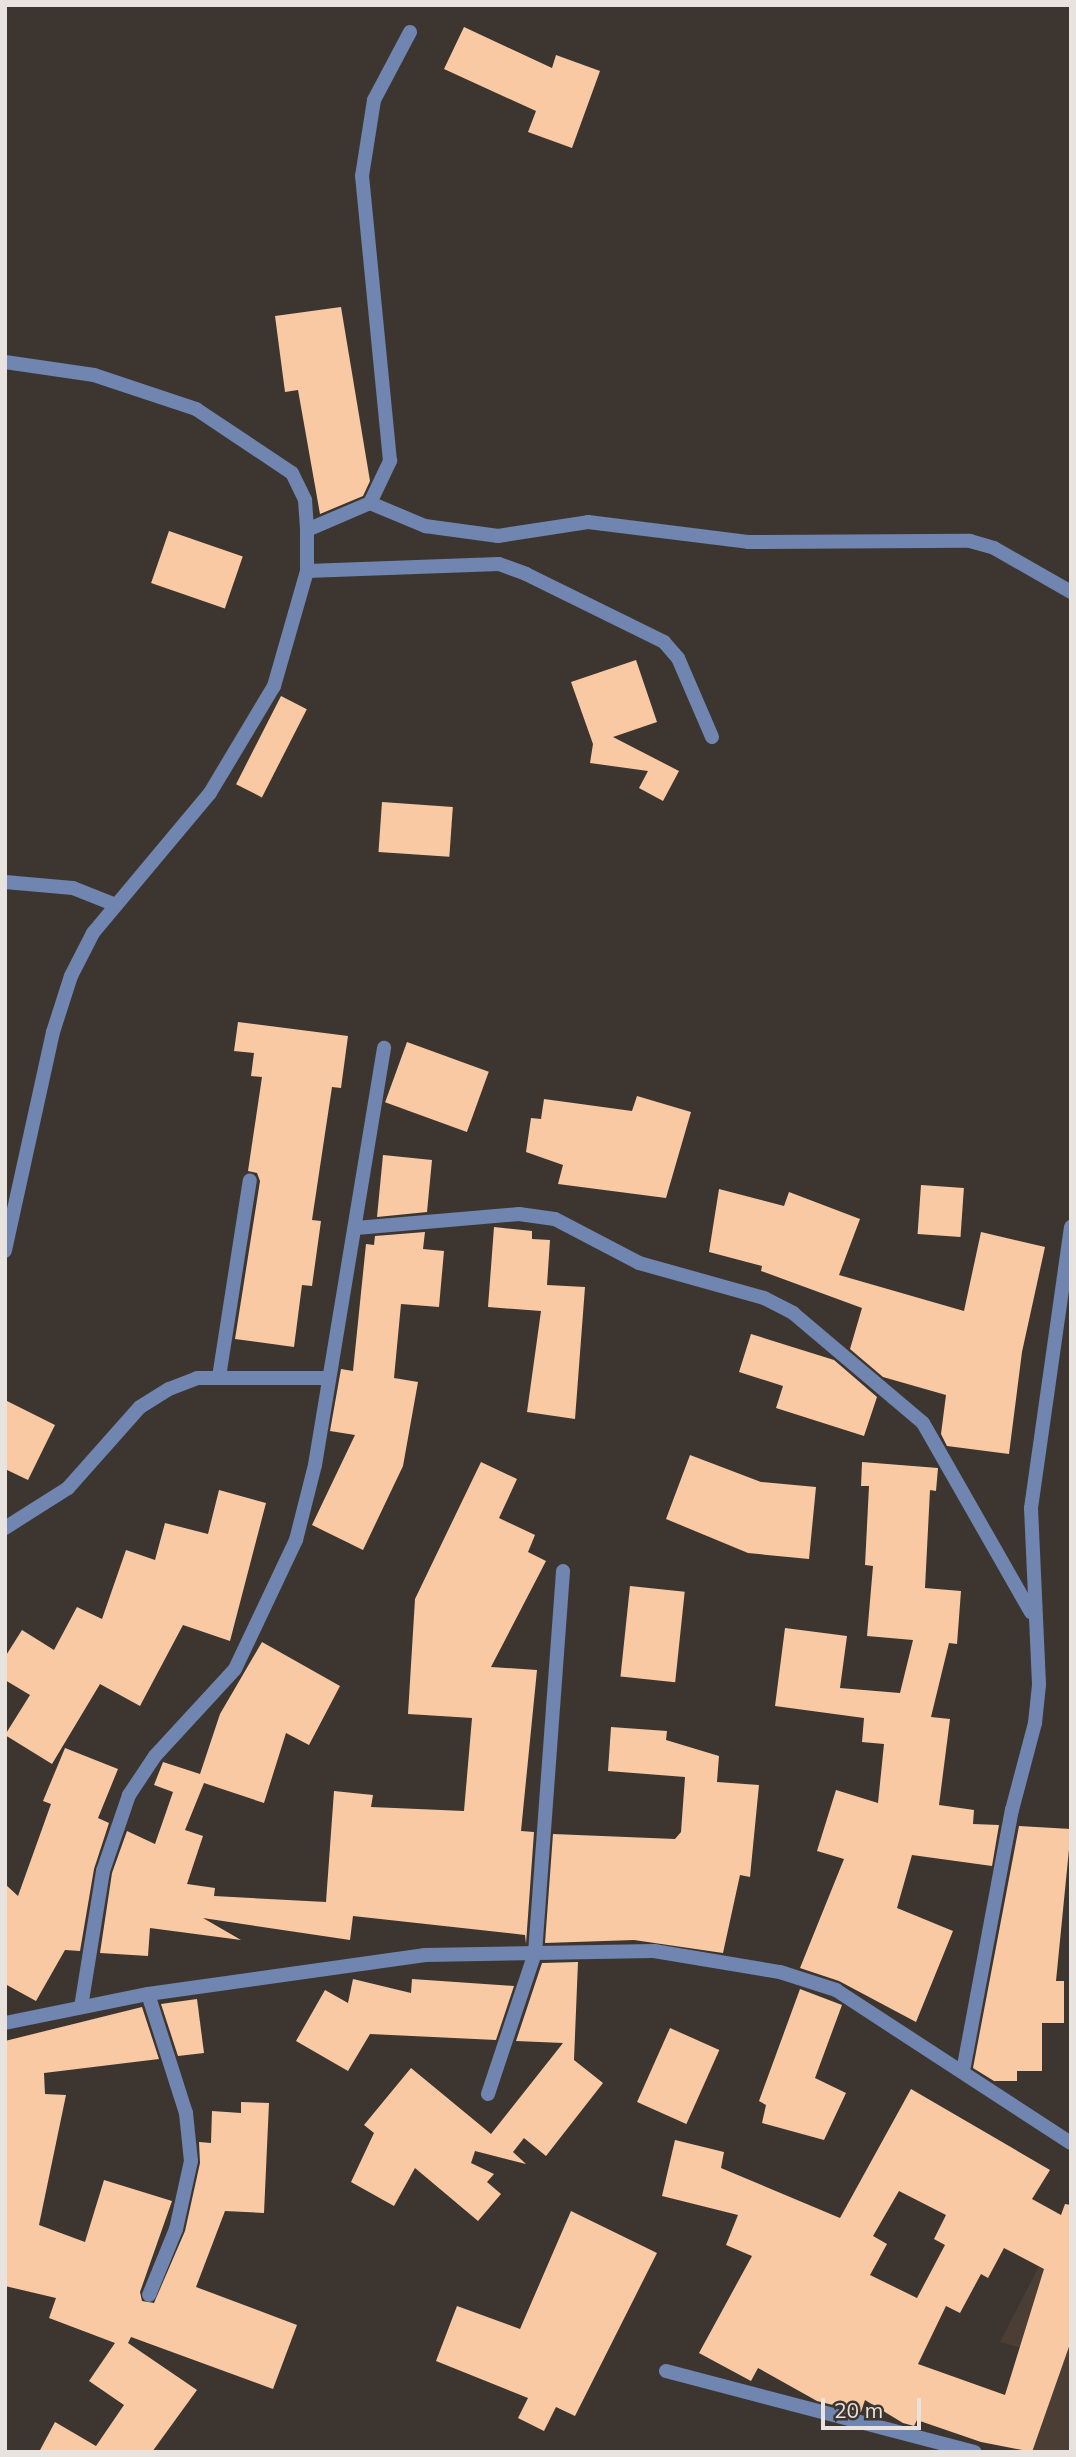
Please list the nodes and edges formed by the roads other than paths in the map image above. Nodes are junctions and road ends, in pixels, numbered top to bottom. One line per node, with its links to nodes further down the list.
1 (410, 32): 3 (street)
2 (5, 362): 4 (street)
3 (370, 503): 4 (street); 6 (street)
4 (307, 530): 5 (street)
5 (307, 570): 7 (street); 9 (street)
6 (1071, 592)
7 (712, 737)
8 (5, 882): 9 (street)
9 (116, 905): 14 (street)
10 (384, 1048): 13 (street)
11 (250, 1180): 15 (street)
12 (1071, 1227): 19 (street)
13 (356, 1228): 16 (street); 19 (street)
14 (5, 1251)
15 (219, 1377): 16 (street); 17 (street)
16 (329, 1378): 22 (street)
17 (5, 1528)
18 (563, 1572): 20 (street)
19 (1032, 1615): 24 (street)
20 (535, 1953): 21 (street); 24 (street); 25 (street)
21 (148, 1994): 22 (street); 27 (street)
22 (81, 2007): 23 (street)
23 (5, 2023)
24 (962, 2071): 26 (street)
25 (488, 2094)
26 (1071, 2143)
27 (149, 2295)
28 (666, 2371): 29 (street)
29 (975, 2452)

